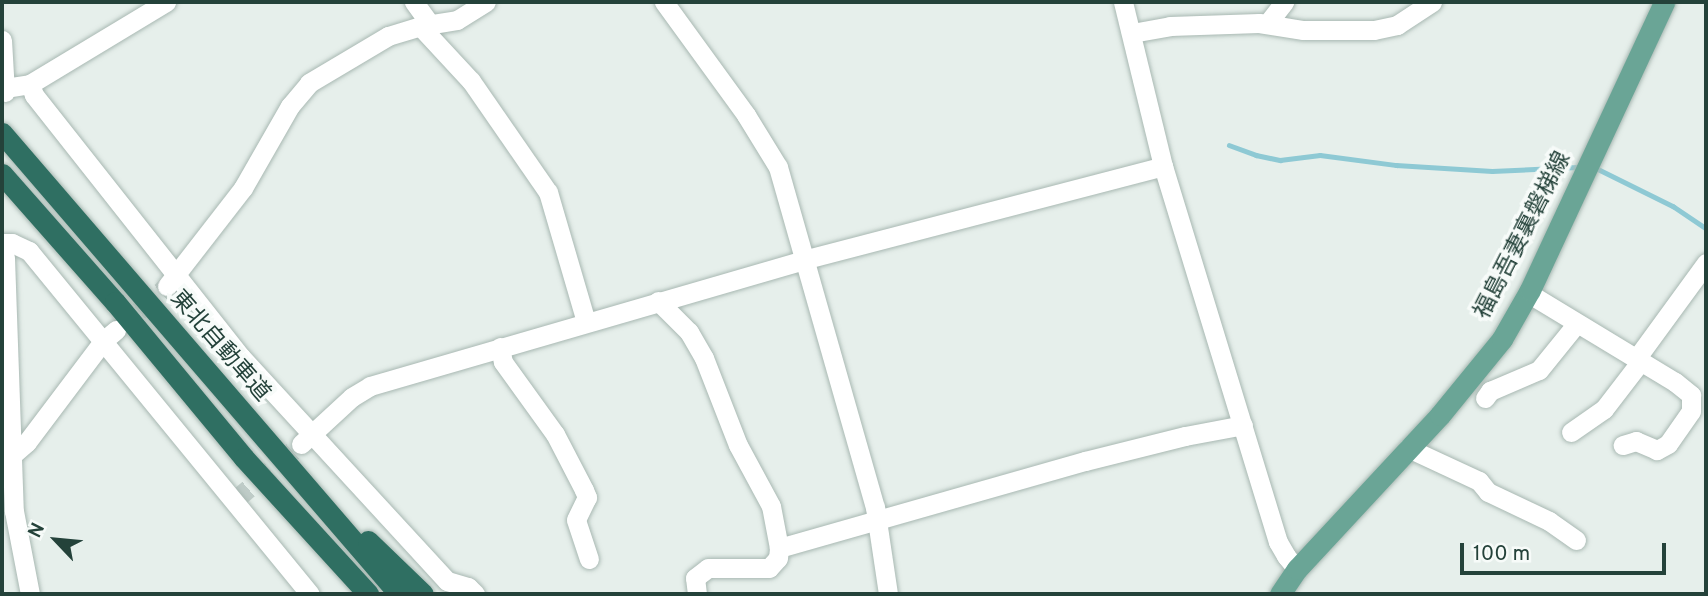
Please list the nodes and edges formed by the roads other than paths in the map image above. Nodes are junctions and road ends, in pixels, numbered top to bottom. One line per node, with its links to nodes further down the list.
1 (166, 2): 13 (street)
2 (414, 2): 10 (street)
3 (486, 2): 10 (street)
4 (664, 2): 18 (street)
5 (1123, 2): 11 (street)
6 (1284, 2): 9 (street)
7 (1432, 2): 9 (street)
8 (1663, 2): 21 (main road, 福島吾妻裏磐梯線)
9 (1267, 24): 11 (street)
10 (426, 25): 20 (street); 23 (street)
11 (1132, 33): 15 (street)
12 (2, 40): 13 (street)
13 (30, 84): 20 (street)
14 (2, 133): 30 (highway, 東北自動車道)
15 (1163, 166): 18 (street); 31 (street)
16 (2, 174): 37 (highway)
17 (2, 245): 25 (street); 36 (street)
18 (803, 260): 22 (street); 39 (street)
19 (1706, 263): 27 (street)
20 (171, 282): 33 (street)
21 (1528, 293): 24 (street); 35 (main road, 福島吾妻裏磐梯線)
22 (659, 301): 23 (street); 41 (street)
23 (586, 322): 26 (street)
24 (1577, 323): 27 (street); 28 (street)
25 (110, 336): 36 (street); 46 (street)
26 (500, 347): 33 (street); 42 (street)
27 (1638, 360): 29 (street); 32 (street)
28 (1485, 398)
29 (1699, 402): 34 (street)
30 (245, 418): 44 (highway); 49 (highway, 東北自動車道)
31 (1243, 425): 39 (street); 43 (street)
32 (1571, 432)
33 (306, 439): 44 (street)
34 (1623, 445)
35 (1408, 448): 40 (street); 43 (main road, 福島吾妻裏磐梯線)
36 (10, 456): 38 (street)
37 (244, 458): 47 (highway); 48 (highway)
38 (8, 516): 45 (street)
39 (877, 519): 41 (street); 52 (street)
40 (1576, 540)
41 (779, 548): 51 (street)
42 (589, 559)
43 (1297, 569): 53 (main road, 福島吾妻裏磐梯線)
44 (437, 587): 50 (street)
45 (30, 594)
46 (310, 594)
47 (351, 594)
48 (368, 594)
49 (399, 594)
50 (475, 594)
51 (697, 594)
52 (888, 594)
53 (1280, 594)

